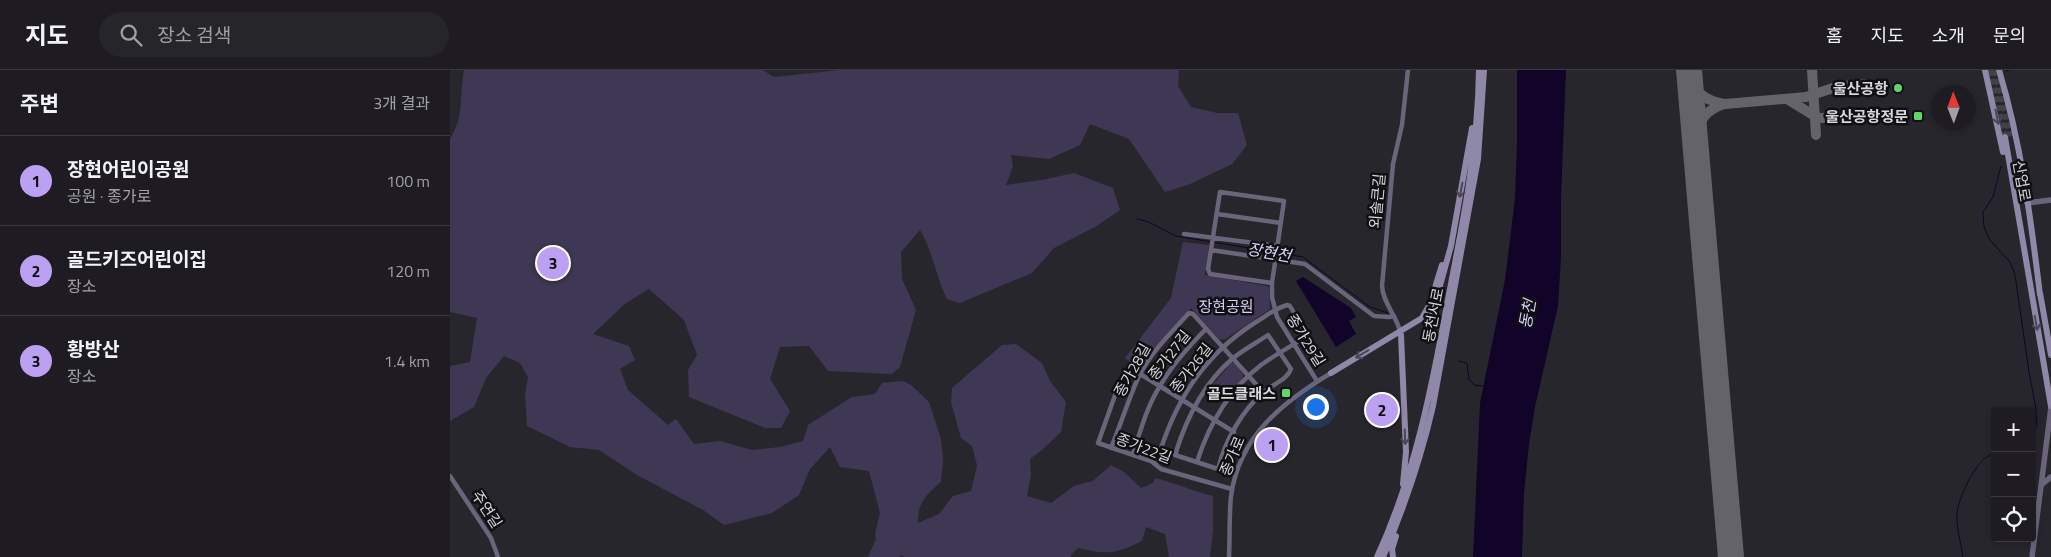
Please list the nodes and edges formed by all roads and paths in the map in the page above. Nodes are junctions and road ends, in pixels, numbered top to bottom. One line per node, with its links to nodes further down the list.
1 (1408, 70): 21 (street, 외솔큰길)
2 (1479, 70): 6 (main road, 동천서로)
3 (1484, 70): 54 (main road, 동천서로)
4 (1985, 70): 19 (main road, 산업로, one-way to 19)
5 (1999, 70): 8 (main road, 산업로)
6 (1479, 90): 9 (main road, one-way to 9); 55 (main road, 동천서로)
7 (2051, 200): 8 (street)
8 (2027, 203): 18 (main road, 산업로)
9 (1458, 208): 22 (main road); 25 (main road)
10 (1217, 214): 11 (street); 11 (street, 종가29길); 13 (street, 종가29길)
11 (1281, 223): 14 (street, 종가29길)
12 (1184, 234): 13 (street)
13 (1213, 237): 14 (street); 15 (street, 종가29길)
14 (1277, 247): 16 (street, 종가29길)
15 (1211, 249): 16 (street); 17 (street, 종가29길)
16 (1276, 259): 17 (street, 종가29길); 21 (street)
17 (1272, 283): 20 (street, 종가29길)
18 (2040, 295): 19 (main road, 산업로); 24 (main road, 산업로)
19 (2032, 296): 39 (main road, 산업로, one-way to 39)
20 (1275, 310): 26 (street); 28 (street, 종가29길); 29 (street, 종가26길)
21 (1394, 316): 25 (street, 외솔큰길)
22 (1431, 318)
23 (1206, 329): 29 (street); 35 (street, 종가28길); 38 (street, 종가27길)
24 (2046, 330): 27 (street); 32 (main road, 산업로)
25 (1402, 332): 34 (main road, one-way to 34); 55 (main road, one-way to 55)
26 (1307, 336): 28 (street); 31 (street)
27 (2051, 341)
28 (1294, 344): 30 (street); 37 (street, 종가29길)
29 (1224, 347): 33 (street); 41 (street, 종가26길)
30 (1280, 353): 33 (street); 36 (street); 40 (street)
31 (1317, 353)
32 (2051, 356)
33 (1233, 359): 36 (street); 43 (street)
34 (1331, 372): 37 (street, 종가로)
35 (1140, 375): 38 (street); 46 (street, 종가28길); 46 (street, 종가22길)
36 (1248, 376): 40 (street); 44 (street)
37 (1317, 381): 53 (street, 종가로)
38 (1159, 386): 41 (street); 47 (street, 종가27길)
39 (2050, 388): 42 (main road, 산업로)
40 (1263, 392): 45 (street)
41 (1181, 399): 43 (street); 49 (street, 종가26길)
42 (2051, 406): 52 (street)
43 (1194, 407): 44 (street); 48 (street)
44 (1214, 419): 45 (street); 48 (street)
45 (1234, 432): 48 (street)
46 (1110, 448): 47 (street, 종가22길)
47 (1133, 454): 49 (street, 종가22길)
48 (1196, 462)
49 (1156, 464): 53 (street, 종가22길)
50 (450, 476): 56 (street, 주연길)
51 (2051, 477): 52 (street)
52 (2040, 486): 61 (street)
53 (1232, 489): 57 (street, 종가로)
54 (1407, 497): 59 (main road, 동천서로); 60 (main road)
55 (1397, 510): 58 (main road, 동천서로)
56 (498, 557)
57 (1229, 557)
58 (1377, 557)
59 (1383, 557)
60 (1393, 557)
61 (2032, 557)

